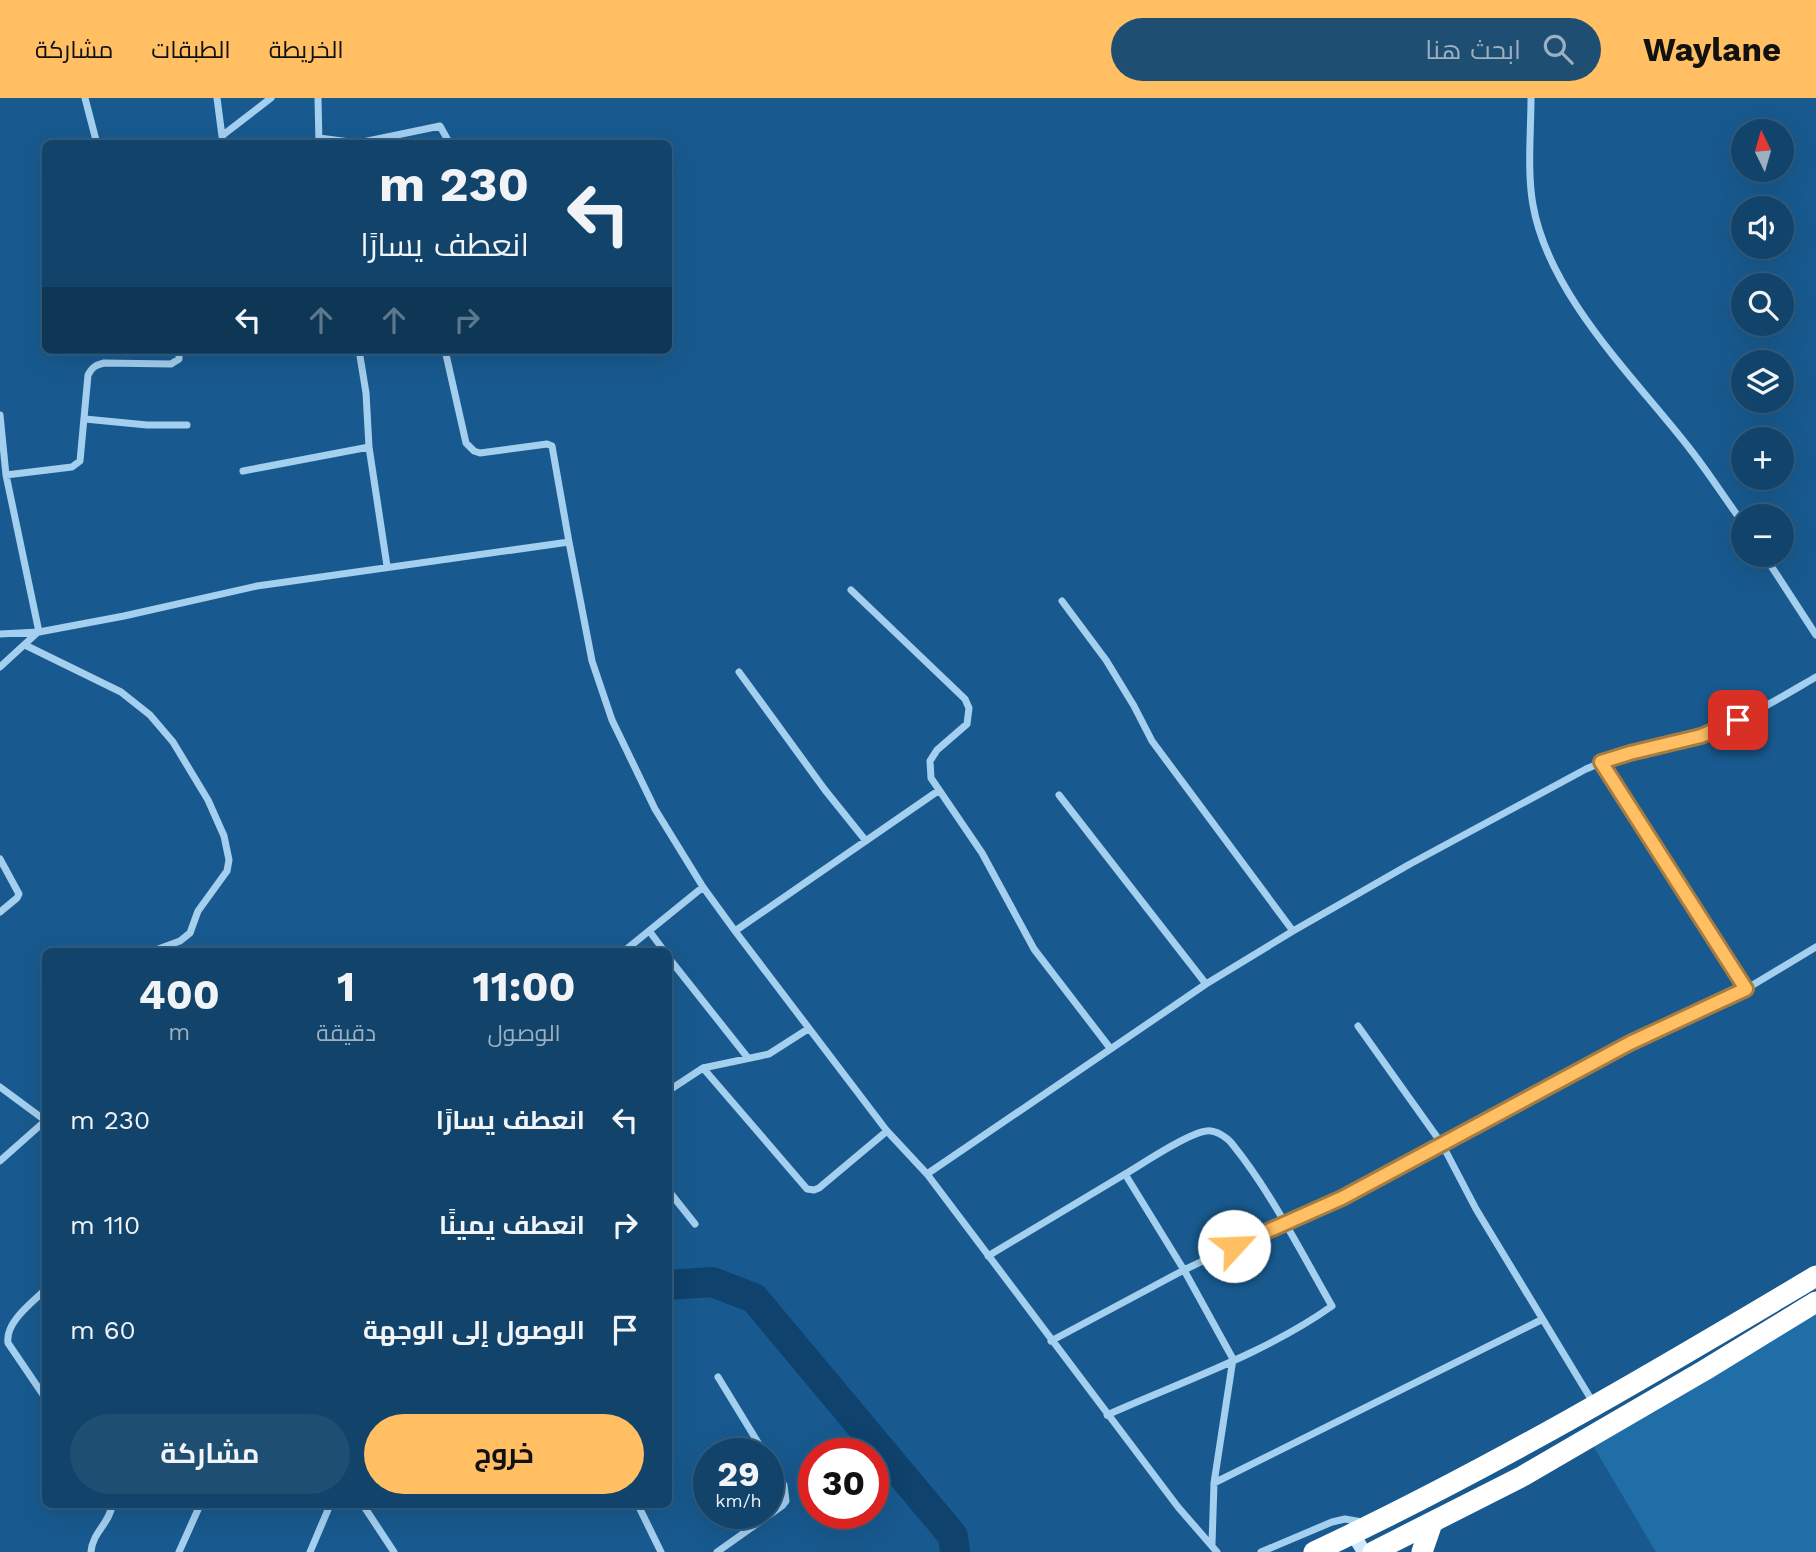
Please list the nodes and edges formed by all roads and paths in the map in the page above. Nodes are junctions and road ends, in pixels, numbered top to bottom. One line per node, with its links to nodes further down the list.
1 (85, 98): 7 (street)
2 (217, 98): 6 (street)
3 (271, 98): 6 (street)
4 (318, 98): 8 (street)
5 (1531, 98): 20 (street)
6 (223, 139)
7 (96, 140)
8 (319, 140)
9 (382, 140): 10 (street)
10 (448, 140)
11 (179, 354): 15 (street)
12 (360, 354): 17 (street)
13 (445, 354): 21 (street)
14 (0, 415): 19 (street)
15 (85, 419): 16 (street); 19 (street)
16 (187, 425)
17 (369, 447): 18 (street); 22 (street)
18 (243, 471)
19 (6, 475): 26 (street)
20 (1731, 506)
21 (569, 542): 22 (street); 38 (street)
22 (387, 566): 26 (street)
23 (1772, 567): 28 (street)
24 (851, 590): 34 (street)
25 (1062, 601): 41 (street)
26 (39, 632): 27 (street); 29 (street)
27 (0, 634)
28 (1816, 635)
29 (25, 645): 30 (street); 44 (street)
30 (0, 667)
31 (739, 672): 36 (street)
32 (1816, 677): 33 (street)
33 (1601, 762): 41 (street); 49 (street)
34 (938, 791): 36 (street); 52 (street)
35 (1059, 795): 48 (street)
36 (866, 841): 40 (street)
37 (0, 859): 39 (street)
38 (703, 887): 40 (street); 42 (street)
39 (0, 912)
40 (735, 931): 51 (street)
41 (1293, 931): 48 (street)
42 (650, 932): 45 (street); 46 (street)
43 (1816, 947): 49 (street)
44 (160, 948)
45 (628, 948)
46 (662, 948)
47 (672, 962): 53 (street)
48 (1206, 984): 52 (street)
49 (1746, 989): 60 (street)
50 (1358, 1026): 60 (street)
51 (808, 1028): 53 (street); 59 (street)
52 (1110, 1048): 62 (street)
53 (748, 1058): 54 (street)
54 (703, 1068): 56 (street); 59 (street)
55 (0, 1087): 57 (street)
56 (672, 1088)
57 (42, 1119)
58 (42, 1124): 61 (street)
59 (887, 1131): 62 (street)
60 (1443, 1145): 65 (street); 72 (street)
61 (0, 1161)
62 (927, 1174): 67 (street)
63 (1125, 1174): 65 (street); 67 (street); 68 (street)
64 (672, 1194): 66 (street)
65 (1284, 1222): 68 (street); 74 (street)
66 (695, 1224)
67 (988, 1256): 73 (street)
68 (1184, 1270): 73 (street); 74 (street)
69 (1816, 1276): 77 (highway)
70 (42, 1293): 76 (street)
71 (1816, 1302): 86 (highway)
72 (1541, 1320): 77 (street); 80 (street)
73 (1051, 1341): 78 (street)
74 (1233, 1359): 78 (street); 80 (street)
75 (718, 1377): 79 (street)
76 (42, 1393)
77 (1594, 1405): 87 (highway)
78 (1107, 1415): 90 (street)
79 (755, 1438)
80 (1214, 1483): 90 (street)
81 (111, 1508): 92 (street)
82 (199, 1508): 93 (street)
83 (329, 1508): 94 (street)
84 (365, 1508): 95 (street)
85 (639, 1508): 96 (street)
86 (1432, 1522): 91 (highway); 101 (highway)
87 (1374, 1524): 89 (highway); 91 (street)
88 (750, 1529): 97 (street)
89 (1356, 1535): 99 (street); 100 (highway)
90 (1212, 1544): 98 (street)
91 (1383, 1550)
92 (91, 1552)
93 (179, 1552)
94 (310, 1552)
95 (394, 1552)
96 (661, 1552)
97 (717, 1552)
98 (1217, 1552)
99 (1261, 1552)
100 (1314, 1552)
101 (1422, 1552)

